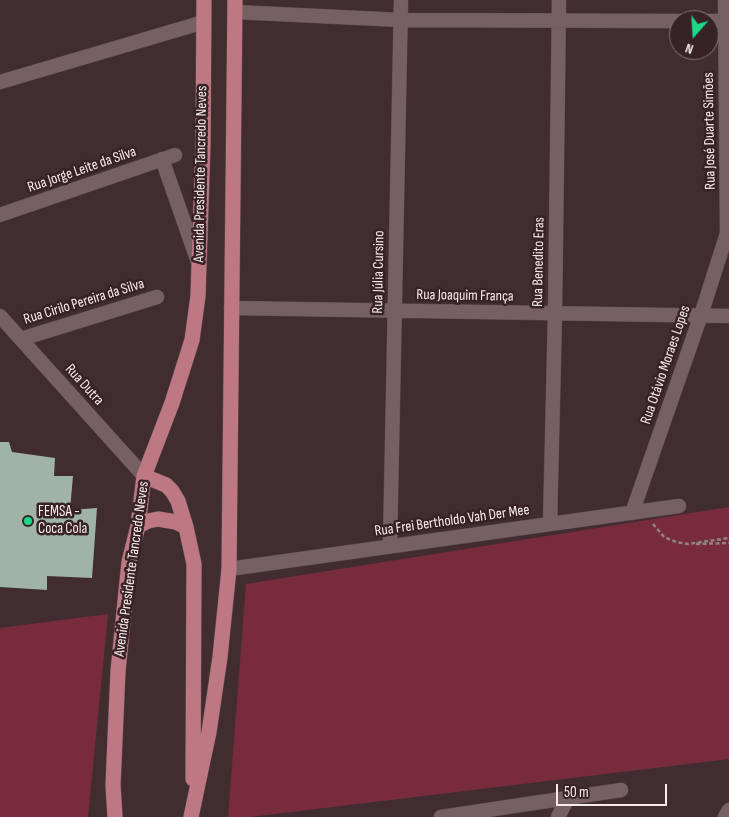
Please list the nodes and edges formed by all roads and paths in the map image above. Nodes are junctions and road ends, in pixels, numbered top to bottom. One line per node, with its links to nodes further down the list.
1 (204, 0): 10 (main road, Avenida Presidente Tancredo Neves)
2 (401, 0): 6 (street, Rua Júlia Cursino)
3 (559, 0): 7 (street, Rua Benedito Eras)
4 (725, 0): 9 (street, Rua José Duarte Simões)
5 (235, 6): 6 (street); 16 (main road)
6 (401, 20): 7 (street); 17 (street, Rua Júlia Cursino)
7 (558, 21): 8 (street); 18 (street, Rua Benedito Eras)
8 (669, 21)
9 (727, 21): 13 (street, Rua José Duarte Simões)
10 (204, 22): 11 (street); 14 (main road, Avenida Presidente Tancredo Neves)
11 (0, 82)
12 (0, 215): 14 (street, Rua Jorge Leite da Silva)
13 (728, 229): 19 (street, Rua Otávio Moraes Lopes)
14 (200, 268): 23 (main road, Avenida Presidente Tancredo Neves)
15 (156, 297): 22 (street, Rua Cirilo Pereira da Silva)
16 (231, 308): 17 (street, Rua Joaquim França); 34 (main road)
17 (394, 311): 18 (street, Rua Joaquim França); 33 (street, Rua Júlia Cursino)
18 (555, 313): 19 (street, Rua Joaquim França); 27 (street, Rua Benedito Eras)
19 (701, 315): 21 (street, Rua Joaquim França); 26 (street, Rua Otávio Moraes Lopes)
20 (0, 316): 22 (street, Rua Dutra)
21 (729, 316)
22 (21, 339): 23 (street, Rua Dutra)
23 (144, 476): 28 (main road, Avenida Presidente Tancredo Neves); 29 (main road)
24 (679, 506): 25 (street, Rua Frei Bertholdo Vah Der Mee)
25 (648, 510): 26 (street, Rua Frei Bertholdo Vah Der Mee); 32 (path)
26 (632, 513): 27 (street, Rua Frei Bertholdo Vah Der Mee)
27 (550, 524): 33 (street, Rua Frei Bertholdo Vah Der Mee)
28 (138, 526): 29 (main road); 39 (main road, Avenida Presidente Tancredo Neves)
29 (186, 527): 38 (main road)
30 (729, 538): 32 (path)
31 (729, 543): 32 (path)
32 (688, 544)
33 (390, 545): 34 (street, Rua Frei Bertholdo Vah Der Mee)
34 (229, 569): 38 (main road)
35 (621, 790): 36 (street)
36 (568, 798): 40 (street); 41 (street)
37 (729, 810): 42 (street)
38 (192, 812)
39 (115, 817)
40 (440, 817)
41 (558, 817)
42 (725, 817)

